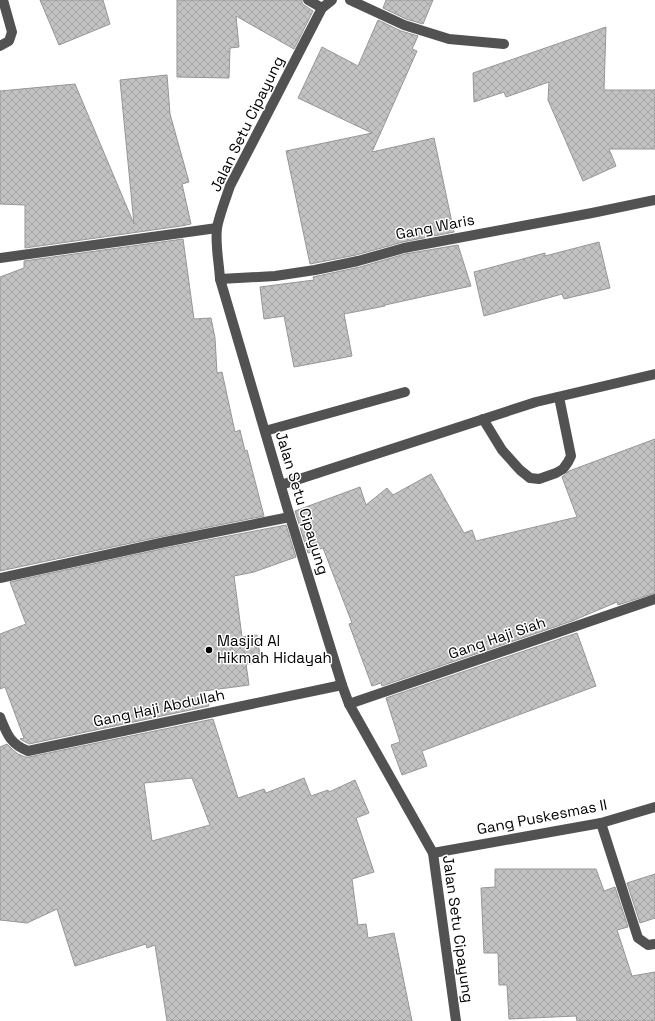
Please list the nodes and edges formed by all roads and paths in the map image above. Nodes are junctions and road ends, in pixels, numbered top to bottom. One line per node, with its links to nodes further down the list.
1 (3, 0): 7 (street)
2 (308, 0): 5 (street)
3 (332, 0): 5 (street, Jalan Setu Cipayung)
4 (350, 0): 6 (street)
5 (322, 8): 9 (street, Jalan Setu Cipayung)
6 (504, 44)
7 (0, 46)
8 (655, 200): 11 (street, Gang Waris)
9 (217, 228): 10 (street); 11 (street, Jalan Setu Cipayung)
10 (0, 258)
11 (220, 279): 16 (street, Jalan Setu Cipayung)
12 (655, 374): 14 (street)
13 (405, 392): 16 (street)
14 (559, 397): 15 (street); 15 (street)
15 (483, 419): 17 (street)
16 (265, 431): 17 (street, Jalan Setu Cipayung)
17 (281, 485): 18 (street, Jalan Setu Cipayung)
18 (290, 517): 19 (street); 21 (street, Jalan Setu Cipayung)
19 (0, 578)
20 (655, 599): 22 (street, Gang Haji Siah)
21 (342, 685): 22 (street, Jalan Setu Cipayung); 23 (street, Gang Haji Abdullah)
22 (349, 704): 26 (street, Jalan Setu Cipayung)
23 (0, 717)
24 (655, 807): 25 (street, Gang Puskesmas II)
25 (601, 823): 26 (street, Gang Puskesmas II); 27 (street)
26 (433, 853): 28 (street, Jalan Setu Cipayung)
27 (655, 944)
28 (456, 1021)

